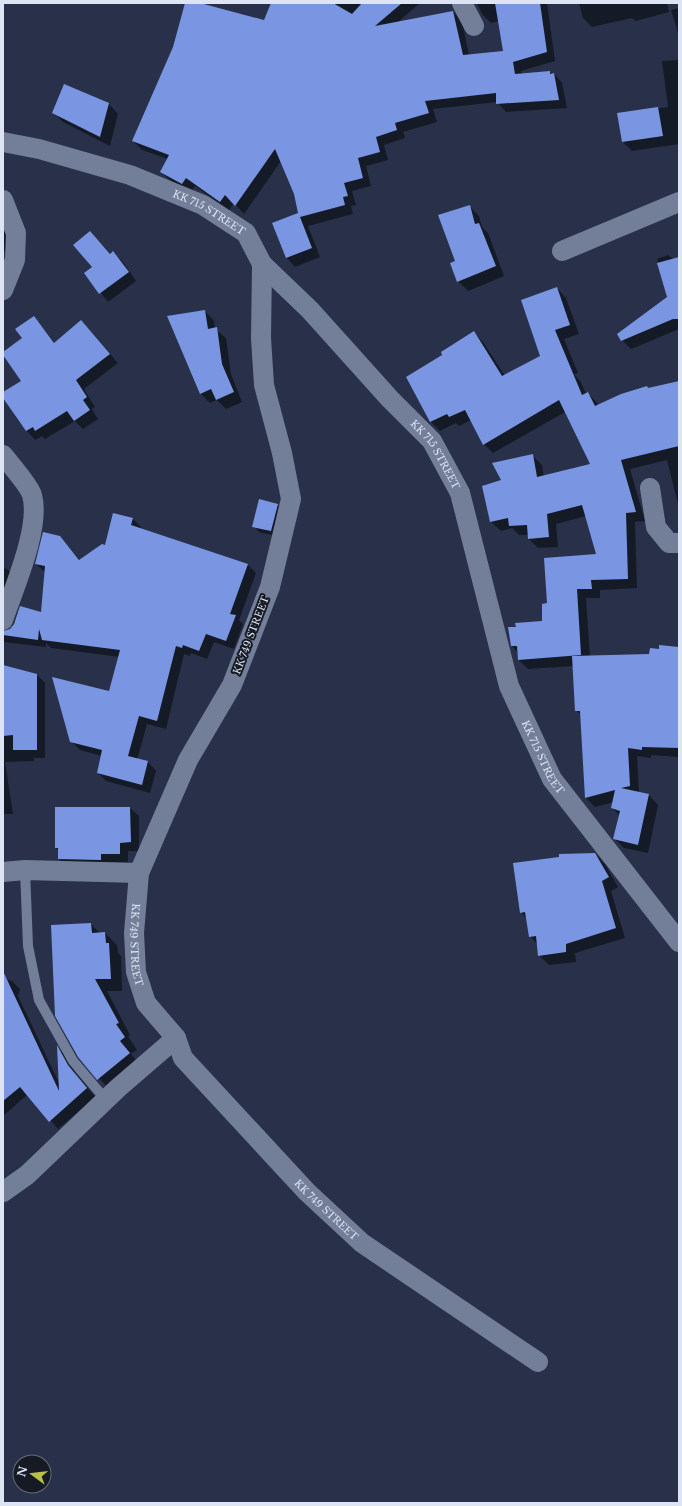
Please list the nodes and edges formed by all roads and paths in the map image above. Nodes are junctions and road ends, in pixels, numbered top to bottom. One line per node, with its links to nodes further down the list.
1 (462, 3): 2 (street)
2 (474, 26)
3 (3, 142): 7 (street, KK 715 STREET)
4 (3, 200): 8 (street)
5 (679, 202): 6 (street)
6 (562, 251)
7 (262, 264): 15 (street, KK 749 STREET); 16 (street, KK 715 STREET)
8 (3, 290)
9 (3, 454): 12 (street)
10 (650, 488): 11 (street)
11 (679, 543)
12 (3, 620)
13 (25, 870): 14 (street); 15 (street); 18 (lane)
14 (3, 872)
15 (139, 873): 17 (street, KK 749 STREET)
16 (679, 942)
17 (176, 1038): 18 (street); 20 (street, KK 749 STREET)
18 (106, 1100): 19 (street)
19 (3, 1192)
20 (538, 1362)

